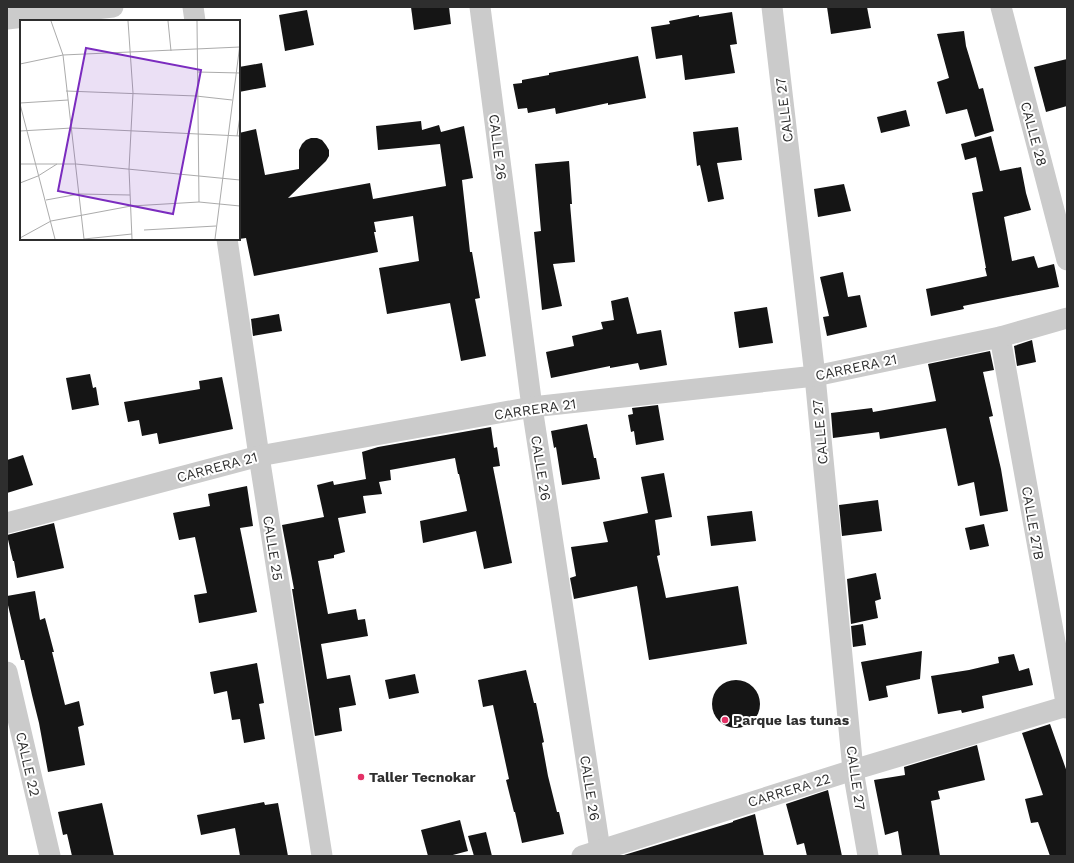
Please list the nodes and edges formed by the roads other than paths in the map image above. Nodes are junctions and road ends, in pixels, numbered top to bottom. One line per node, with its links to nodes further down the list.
1 (113, 7): 6 (street)
2 (193, 7): 7 (street)
3 (480, 7): 13 (street, CALLE 26)
4 (772, 7): 12 (street, CALLE 27)
5 (1001, 7): 9 (street, CALLE 28)
6 (11, 15)
7 (195, 20)
8 (227, 240): 14 (street, CALLE 25)
9 (1067, 260)
10 (1067, 318): 11 (street, CARRERA 21)
11 (1000, 337): 12 (street, CARRERA 21); 17 (street, CALLE 27B)
12 (815, 376): 13 (street, CARRERA 21); 18 (street, CALLE 27)
13 (532, 407): 14 (street, CARRERA 21); 19 (street, CALLE 26)
14 (259, 456): 15 (street, CARRERA 21); 21 (street, CALLE 25)
15 (7, 523)
16 (7, 672): 20 (street, CALLE 22)
17 (1067, 707): 18 (street, CARRERA 22)
18 (853, 770): 19 (street, CARRERA 22); 22 (street, CALLE 27)
19 (594, 854)
20 (50, 856)
21 (322, 856)
22 (868, 856)

